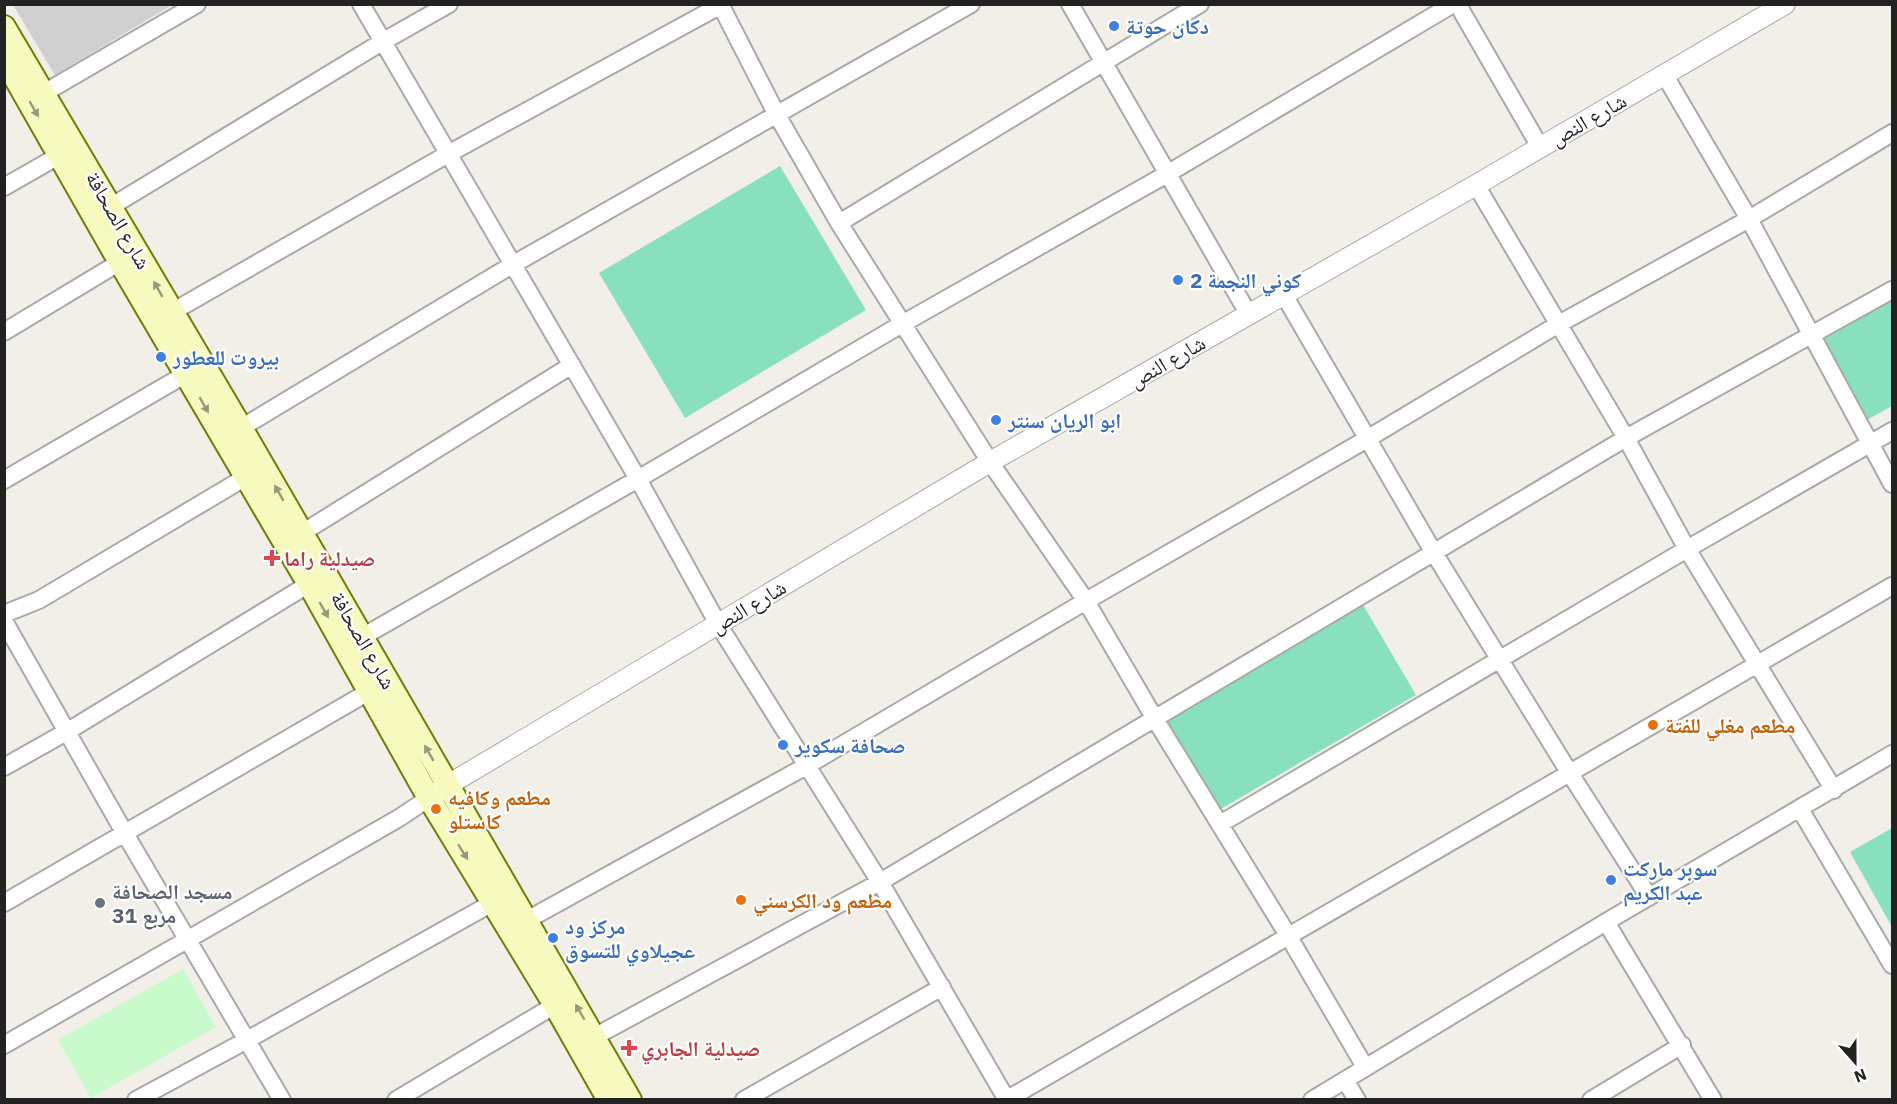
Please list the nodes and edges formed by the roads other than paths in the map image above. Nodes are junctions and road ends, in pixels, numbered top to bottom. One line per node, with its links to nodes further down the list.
1 (197, 4): 16 (street)
2 (361, 4): 12 (street)
3 (449, 4): 12 (street)
4 (971, 4): 17 (street)
5 (1070, 4): 14 (street)
6 (1200, 4): 14 (street)
7 (1453, 4): 22 (street)
8 (1459, 4): 19 (street)
9 (1785, 4): 15 (street, شارع النص)
10 (722, 5): 17 (street); 20 (street)
11 (4, 27): 16 (main road, شارع الصحافة)
12 (382, 42): 20 (street); 25 (street)
13 (4, 58): 21 (main road, شارع الصحافة, one-way to 21)
14 (1102, 63): 22 (street); 27 (street)
15 (1664, 74): 19 (street, شارع النص); 26 (street)
16 (44, 93): 25 (main road, شارع الصحافة)
17 (777, 115): 27 (street); 29 (street)
18 (1893, 134): 26 (street)
19 (1540, 147): 23 (street, شارع النص)
20 (448, 154): 29 (street); 32 (street)
21 (60, 155): 24 (street); 28 (main road, شارع الصحافة)
22 (1167, 174): 33 (street); 34 (street)
23 (1476, 185): 31 (street, شارع النص); 35 (street)
24 (4, 188)
25 (112, 206): 32 (main road, شارع الصحافة, one-way to 25)
26 (1749, 219): 35 (street); 37 (street)
27 (839, 223): 34 (street)
28 (120, 262): 36 (street); 39 (main road, شارع الصحافة)
29 (512, 265): 38 (street); 40 (street)
30 (1893, 290): 37 (street)
31 (1284, 295): 33 (street, شارع النص); 43 (street)
32 (172, 312): 40 (main road, شارع الصحافة)
33 (1249, 315): 45 (street, شارع النص)
34 (902, 324): 45 (street); 47 (street)
35 (1557, 325): 42 (street); 43 (street)
36 (4, 332)
37 (1812, 335): 42 (street); 44 (street)
38 (572, 365): 47 (street); 50 (street)
39 (186, 374): 46 (main road, شارع الصحافة, one-way to 46); 48 (street)
40 (241, 428): 50 (main road, شارع الصحافة, one-way to 40)
41 (1893, 431): 44 (street)
42 (1626, 438): 51 (street); 52 (street)
43 (1367, 439): 52 (street); 55 (street)
44 (1870, 444): 49 (street); 51 (street)
45 (990, 462): 55 (street); 58 (street, شارع النص)
46 (246, 477): 53 (main road, شارع الصحافة); 56 (street)
47 (638, 479): 58 (street); 59 (street)
48 (4, 480)
49 (1893, 484)
50 (302, 533): 59 (main road, شارع الصحافة)
51 (1687, 549): 60 (street); 61 (street)
52 (1434, 553): 60 (street); 63 (street)
53 (309, 584): 62 (main road, شارع الصحافة, one-way to 62); 64 (street)
54 (1893, 586): 61 (street)
55 (1086, 601): 63 (street); 66 (street)
56 (4, 614)
57 (4, 621): 64 (street)
58 (718, 624): 66 (street); 69 (street, شارع النص)
59 (362, 637): 69 (main road, شارع الصحافة, one-way to 59)
60 (1500, 659): 68 (street); 73 (street)
61 (1756, 664): 68 (street); 70 (street)
62 (370, 691): 71 (main road, شارع الصحافة); 74 (street)
63 (1155, 719): 73 (street); 75 (street)
64 (68, 731): 67 (street); 74 (street)
65 (1893, 754): 70 (street)
66 (808, 765): 75 (street); 79 (street)
67 (4, 767)
68 (1569, 772): 76 (street); 81 (street)
69 (448, 785): 71 (street, شارع النص); 79 (main road, شارع الصحافة)
70 (1834, 789): 72 (street)
71 (429, 798): 77 (main road, شارع الصحافة, one-way to 77); 82 (street)
72 (1800, 810): 76 (street); 83 (street)
73 (1220, 824): 81 (street)
74 (124, 832): 78 (street); 82 (street)
75 (880, 882): 84 (street); 86 (street)
76 (1649, 897): 80 (street)
77 (494, 902): 85 (main road, شارع الصحافة); 87 (street)
78 (4, 903)
79 (527, 920): 86 (main road, شارع الصحافة, one-way to 79)
80 (1606, 922): 89 (street); 90 (street)
81 (1289, 937): 90 (street); 92 (street)
82 (187, 939): 87 (street); 88 (street)
83 (1893, 965)
84 (942, 987): 92 (street); 98 (street)
85 (555, 1005): 95 (street); 96 (main road, شارع الصحافة)
86 (594, 1037): 97 (main road, شارع الصحافة)
87 (247, 1040): 93 (street); 94 (street)
88 (4, 1045)
89 (1682, 1045): 101 (street); 102 (street)
90 (1365, 1067): 91 (street)
91 (1346, 1080): 99 (street); 100 (street)
92 (1007, 1099)
93 (136, 1100)
94 (282, 1100)
95 (396, 1100)
96 (609, 1100)
97 (630, 1100)
98 (744, 1100)
99 (1312, 1100)
100 (1357, 1100)
101 (1591, 1100)
102 (1713, 1100)

